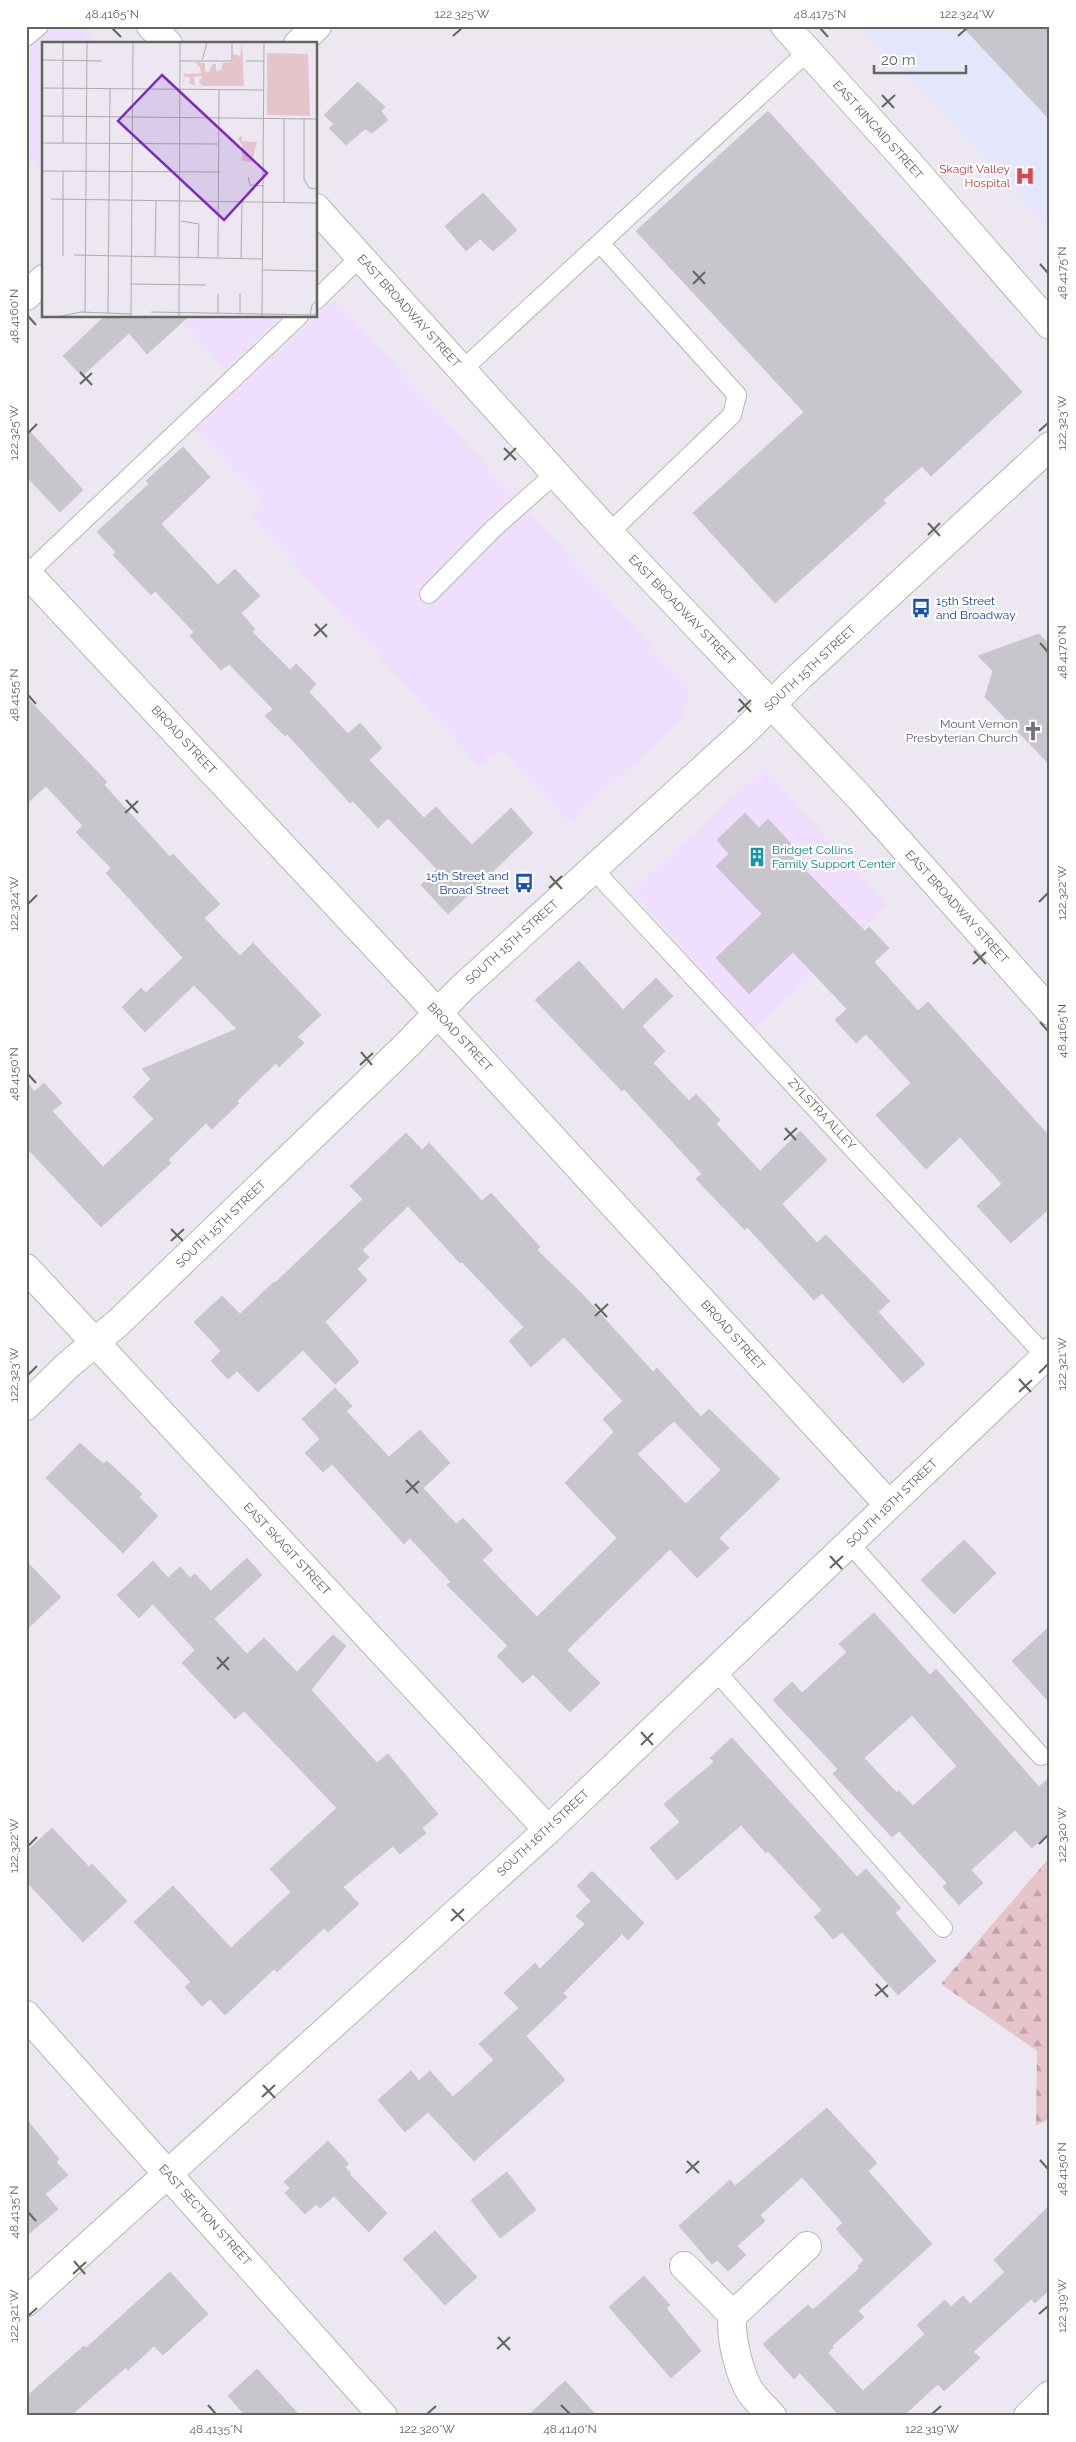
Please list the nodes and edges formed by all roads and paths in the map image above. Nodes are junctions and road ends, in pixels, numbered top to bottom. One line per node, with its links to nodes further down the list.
1 (39, 26): 5 (lane)
2 (151, 26): 6 (street)
3 (318, 26): 7 (street)
4 (785, 26): 8 (street, EAST KINCAID STREET)
5 (26, 37)
6 (166, 42)
7 (300, 42)
8 (808, 52): 10 (lane); 16 (street, EAST KINCAID STREET)
9 (318, 210): 11 (street, EAST BROADWAY STREET)
10 (600, 243): 17 (lane); 20 (lane)
11 (360, 257): 14 (lane); 17 (street, EAST BROADWAY STREET)
12 (42, 281): 13 (street)
13 (26, 296)
14 (318, 298)
15 (297, 318): 21 (lane)
16 (1050, 325)
17 (462, 370): 19 (street, EAST BROADWAY STREET)
18 (1050, 446): 23 (street, SOUTH 15TH STREET)
19 (556, 473): 20 (street, EAST BROADWAY STREET); 22 (lane)
20 (609, 533): 23 (street, EAST BROADWAY STREET)
21 (27, 574): 26 (street, BROAD STREET)
22 (430, 594)
23 (772, 704): 24 (street, SOUTH 15TH STREET); 25 (street, EAST BROADWAY STREET)
24 (593, 869): 26 (street, SOUTH 15TH STREET); 29 (lane, ZYLSTRA ALLEY)
25 (1050, 1011)
26 (438, 1013): 28 (street, SOUTH 15TH STREET); 31 (street, BROAD STREET)
27 (26, 1268): 28 (street, EAST SKAGIT STREET)
28 (95, 1342): 30 (street, SOUTH 15TH STREET); 35 (street, EAST SKAGIT STREET)
29 (1048, 1356): 31 (street, SOUTH 16TH STREET)
30 (26, 1406)
31 (889, 1505): 32 (street, SOUTH 16TH STREET)
32 (850, 1544): 33 (street, SOUTH 16TH STREET); 34 (lane)
33 (715, 1670): 35 (street, SOUTH 16TH STREET); 36 (lane)
34 (1041, 1756)
35 (548, 1830): 38 (street, SOUTH 16TH STREET)
36 (943, 1928)
37 (26, 2015): 38 (street, EAST SECTION STREET)
38 (169, 2174): 41 (street, SOUTH 16TH STREET); 44 (street, EAST SECTION STREET)
39 (807, 2246): 42 (street)
40 (684, 2266): 42 (street)
41 (26, 2302)
42 (733, 2315): 45 (street)
43 (1050, 2395): 46 (street)
44 (383, 2416)
45 (772, 2416)
46 (1028, 2416)

